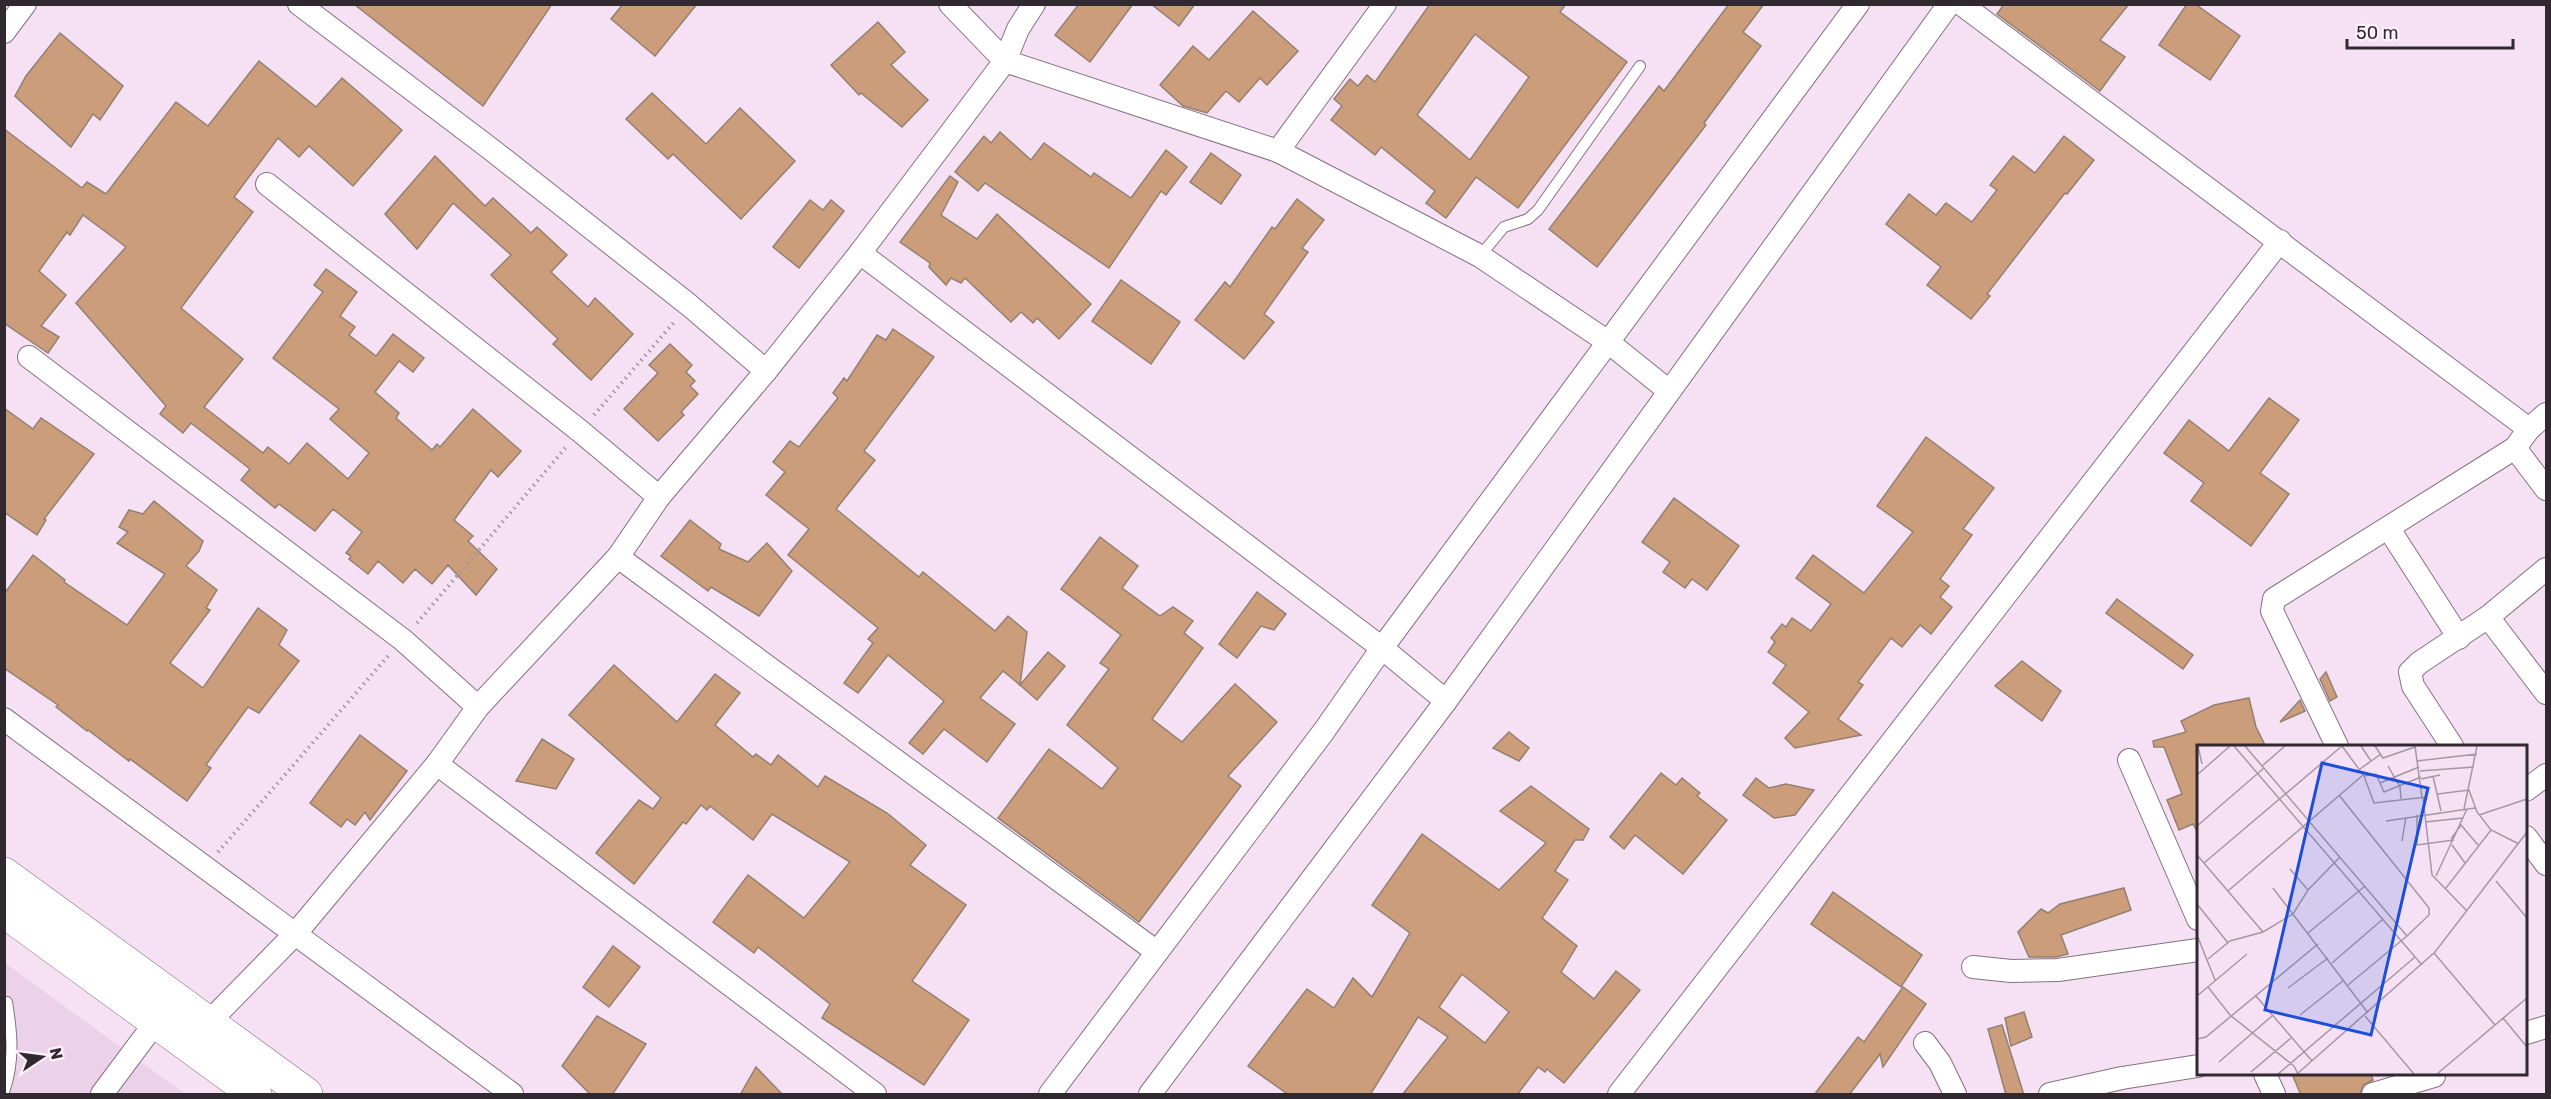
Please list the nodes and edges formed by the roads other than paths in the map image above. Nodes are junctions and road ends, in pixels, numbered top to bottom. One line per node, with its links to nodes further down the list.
1 (25, 4): 9 (street)
2 (299, 4): 19 (street)
3 (950, 4): 10 (street)
4 (1034, 4): 10 (street)
5 (1385, 4): 12 (street)
6 (1858, 4): 17 (street)
7 (1948, 4): 20 (street)
8 (1961, 4): 14 (street)
9 (4, 32)
10 (1005, 61): 12 (street); 15 (street)
11 (1640, 66): 16 (lane)
12 (1278, 151): 16 (street)
13 (267, 184): 25 (street)
14 (2280, 241): 22 (street); 68 (street)
15 (860, 253): 19 (street); 31 (street)
16 (1480, 255): 17 (street)
17 (1608, 342): 20 (street); 31 (street)
18 (29, 357): 34 (street)
19 (766, 371): 25 (street)
20 (1669, 391): 33 (street)
21 (2547, 414): 22 (street)
22 (2529, 429): 23 (street)
23 (2515, 448): 24 (street); 26 (street)
24 (2547, 489)
25 (659, 497): 27 (street)
26 (2389, 529): 30 (street); 36 (street)
27 (618, 557): 34 (street); 49 (street)
28 (2547, 569): 29 (street)
29 (2488, 617): 30 (street); 32 (street)
30 (2459, 638): 37 (street)
31 (1382, 648): 33 (street); 49 (street)
32 (2547, 693)
33 (1446, 701): 67 (street)
34 (478, 707): 39 (street)
35 (4, 719): 47 (street)
36 (2336, 745)
37 (2451, 745)
38 (2129, 760): 46 (street)
39 (436, 764): 47 (street); 65 (street)
40 (2547, 775): 41 (street)
41 (2527, 789)
42 (2527, 838): 43 (street)
43 (2547, 864)
44 (4, 874): 52 (main road)
45 (4, 911): 52 (main road)
46 (2197, 914)
47 (296, 933): 53 (street); 64 (street)
48 (2197, 950): 50 (street)
49 (1157, 952): 66 (street)
50 (1973, 967)
51 (7, 1002): 60 (lane)
52 (164, 1011): 53 (main road); 61 (street); 62 (main road)
53 (207, 1024): 63 (main road)
54 (2547, 1027): 55 (street)
55 (2527, 1033)
56 (1924, 1043): 69 (street)
57 (2197, 1066): 70 (street)
58 (2265, 1075): 71 (street)
59 (2437, 1081): 72 (street)
60 (4, 1092)
61 (102, 1095)
62 (255, 1095)
63 (306, 1095)
64 (512, 1095)
65 (875, 1095)
66 (1050, 1095)
67 (1150, 1095)
68 (1619, 1095)
69 (1955, 1095)
70 (2050, 1095)
71 (2274, 1095)
72 (2373, 1095)

